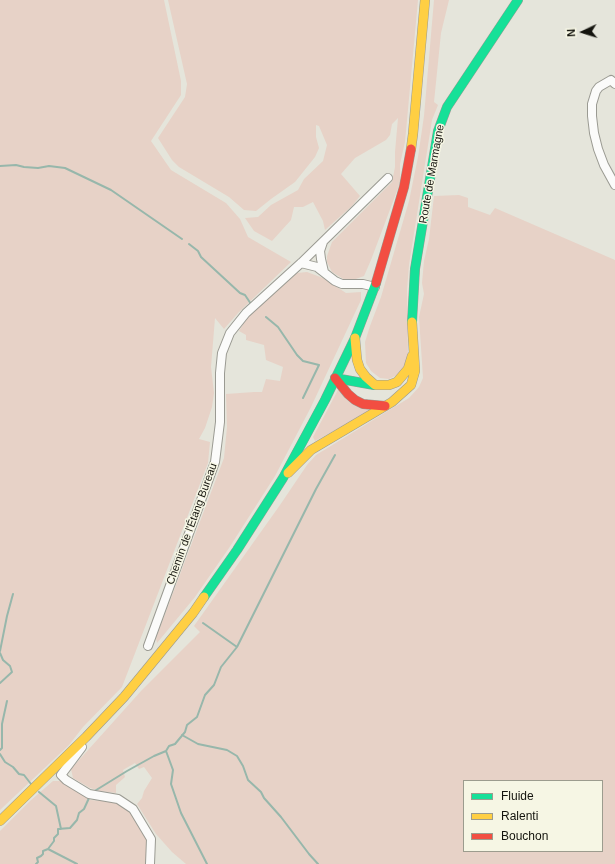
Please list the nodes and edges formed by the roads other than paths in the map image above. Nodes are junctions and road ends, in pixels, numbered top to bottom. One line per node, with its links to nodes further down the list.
1 (425, 0): 9 (main road)
2 (518, 0): 11 (main road, Route de Marmagne)
3 (615, 84): 5 (street)
4 (388, 178): 6 (street, Chemin de l'Étang Bureau)
5 (615, 185)
6 (323, 241): 7 (street, Chemin de l'Étang Bureau); 8 (street)
7 (301, 263): 8 (street); 16 (street, Chemin de l'Étang Bureau)
8 (324, 272): 9 (street)
9 (375, 287): 10 (main road)
10 (355, 338): 12 (main road); 13 (main road)
11 (414, 346): 13 (main road, Route de Marmagne); 14 (main road, Route de Marmagne)
12 (335, 378): 13 (main road, Route de Marmagne); 14 (main road); 15 (main road)
13 (375, 385)
14 (385, 406): 15 (main road, Route de Marmagne)
15 (283, 478): 17 (main road)
16 (148, 646)
17 (86, 737): 18 (street); 19 (main road)
18 (61, 774): 19 (street); 21 (street)
19 (45, 777): 20 (main road)
20 (0, 821)
21 (150, 864)

